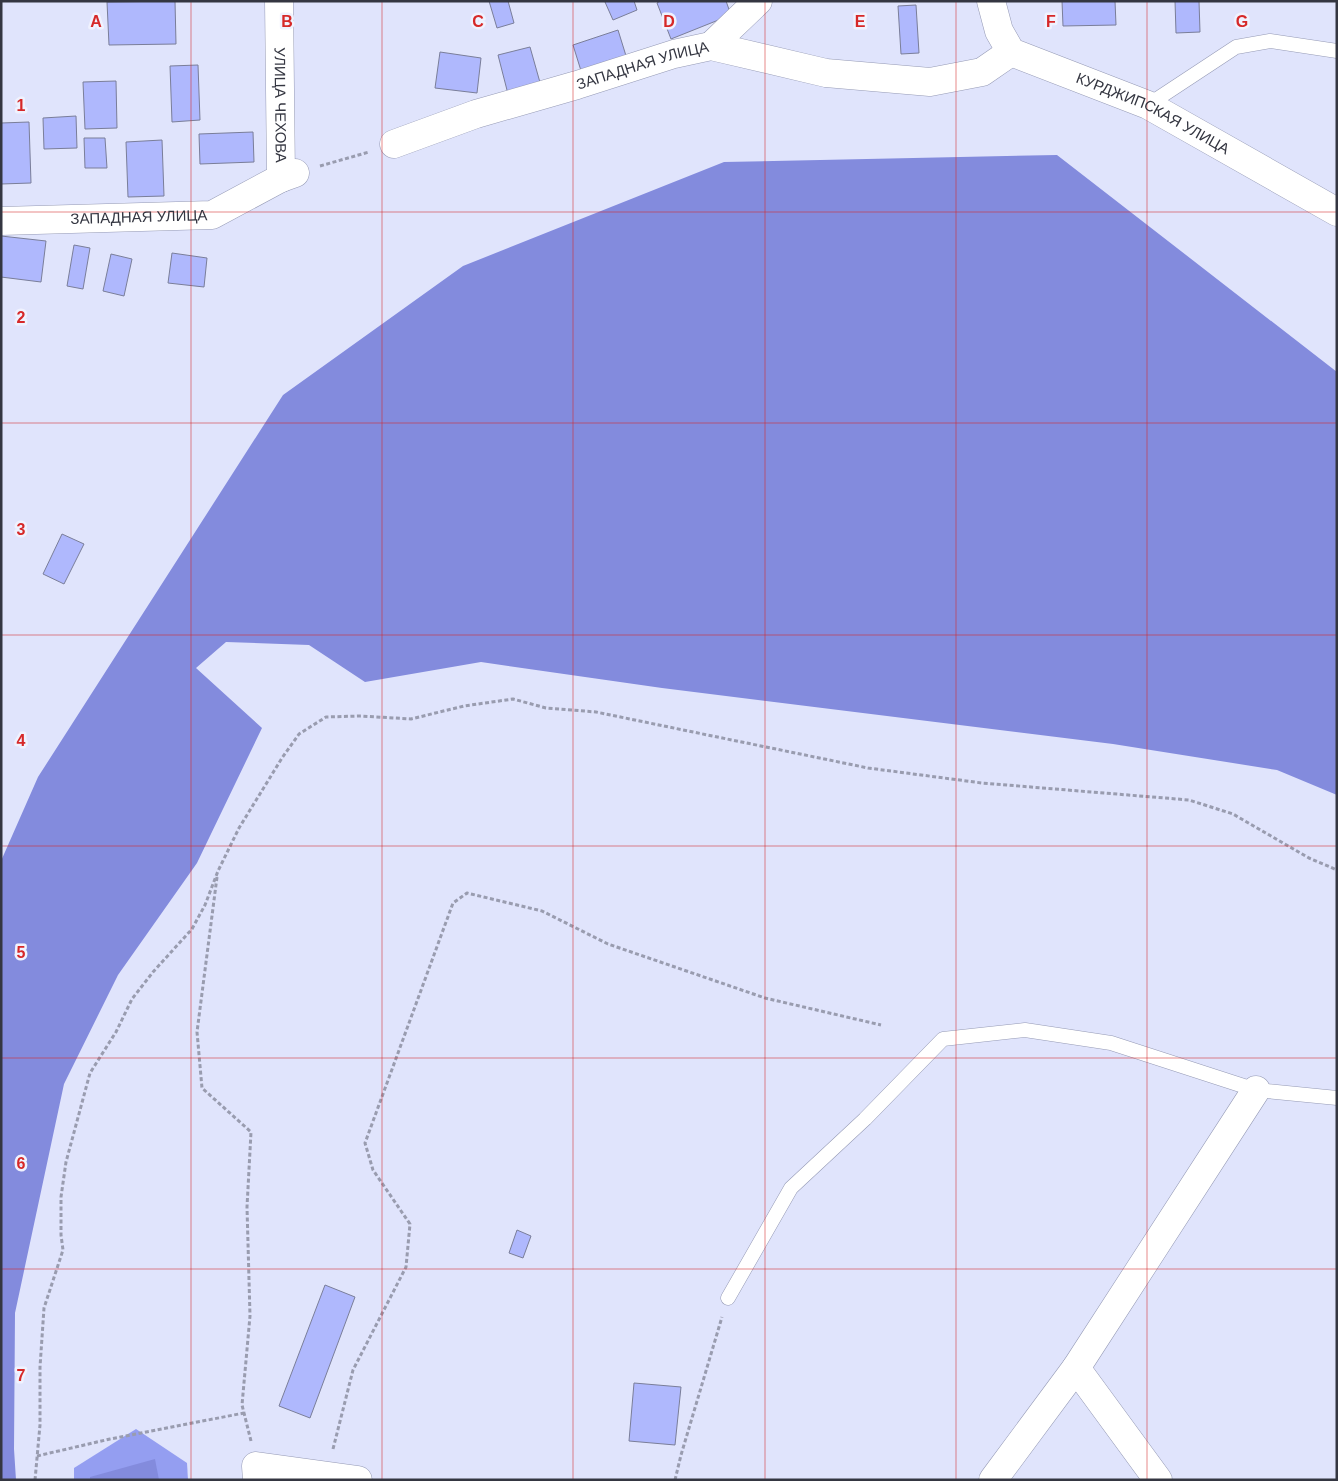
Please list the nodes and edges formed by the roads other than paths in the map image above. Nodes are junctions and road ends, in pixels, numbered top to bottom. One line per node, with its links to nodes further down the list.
1 (279, 1): 9 (street, УЛИЦА ЧЕХОВА)
2 (758, 1): 4 (street)
3 (991, 1): 5 (street)
4 (711, 46): 5 (street, ЗАПАДНАЯ УЛИЦА); 8 (street, ЗАПАДНАЯ УЛИЦА)
5 (1011, 52): 7 (street, КУРДЖИПСКАЯ УЛИЦА)
6 (1337, 52): 7 (lane)
7 (1148, 105): 10 (street, КУРДЖИПСКАЯ УЛИЦА)
8 (394, 144)
9 (288, 176): 11 (street, ЗАПАДНАЯ УЛИЦА)
10 (1337, 212)
11 (1, 221)
12 (1256, 1090): 13 (lane); 14 (lane); 15 (street)
13 (1337, 1098)
14 (728, 1298)
15 (1076, 1368): 18 (street); 19 (street)
16 (256, 1473): 17 (street)
17 (358, 1480)
18 (993, 1480)
19 (1158, 1480)

